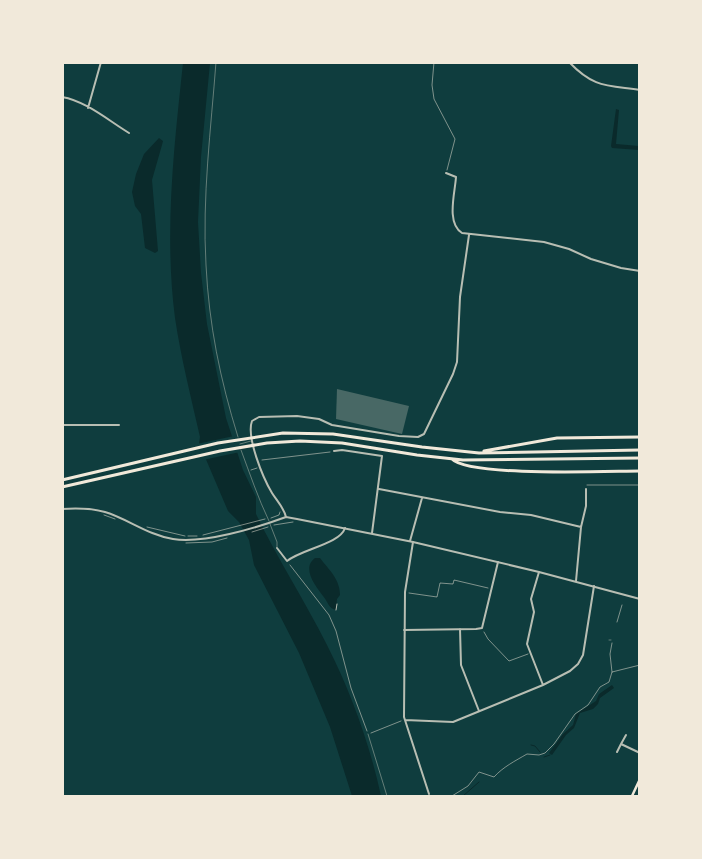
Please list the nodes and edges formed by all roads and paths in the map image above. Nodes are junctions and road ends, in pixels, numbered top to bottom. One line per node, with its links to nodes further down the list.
1 (100, 62): 7 (street)
2 (216, 62): 16 (lane)
3 (434, 62): 9 (path)
4 (569, 62): 5 (street)
5 (640, 90)
6 (62, 97): 7 (street)
7 (88, 108): 8 (street)
8 (129, 133)
9 (446, 172): 10 (street)
10 (469, 234): 11 (street); 15 (street)
11 (640, 272)
12 (62, 425): 13 (street)
13 (119, 425)
14 (640, 437): 19 (highway)
15 (253, 441): 16 (lane); 22 (street)
16 (240, 444): 24 (lane)
17 (640, 450): 19 (highway)
18 (334, 452): 22 (path); 29 (street)
19 (479, 452): 26 (highway)
20 (640, 458): 21 (highway)
21 (451, 459): 25 (highway); 28 (highway)
22 (258, 460): 34 (street)
23 (257, 468): 24 (path)
24 (249, 470): 42 (lane)
25 (640, 471)
26 (62, 480)
27 (640, 485): 30 (path)
28 (62, 487)
29 (379, 489): 31 (street); 40 (street)
30 (586, 489): 38 (street)
31 (422, 498): 38 (street); 41 (street)
32 (62, 509): 34 (street)
33 (279, 515): 37 (path)
34 (286, 517): 39 (street)
35 (292, 522): 36 (path)
36 (276, 525)
37 (145, 526)
38 (581, 527): 46 (street)
39 (345, 528): 40 (street); 42 (street)
40 (372, 533): 41 (street)
41 (412, 542): 43 (street); 49 (street)
42 (277, 548)
43 (498, 562): 45 (street); 48 (street)
44 (290, 566): 65 (path)
45 (539, 572): 46 (street); 59 (street)
46 (576, 582): 47 (street)
47 (594, 586): 50 (street); 62 (street)
48 (492, 589): 49 (path); 56 (street)
49 (405, 592): 57 (street)
50 (640, 599)
51 (337, 604): 53 (street)
52 (622, 605): 54 (path)
53 (336, 610)
54 (617, 622)
55 (460, 629): 56 (street); 57 (street); 63 (street)
56 (481, 629): 59 (path)
57 (404, 630): 64 (street)
58 (612, 642): 61 (path)
59 (530, 653): 62 (street)
60 (640, 664): 61 (path)
61 (612, 672): 73 (path)
62 (543, 685): 63 (street)
63 (479, 711): 64 (street)
64 (405, 720): 65 (path); 71 (street)
65 (368, 734): 72 (lane)
66 (626, 735): 67 (street)
67 (621, 744): 68 (street); 69 (street)
68 (617, 752)
69 (640, 753)
70 (640, 779): 74 (main road)
71 (429, 794)
72 (387, 796)
73 (452, 796)
74 (632, 796)

